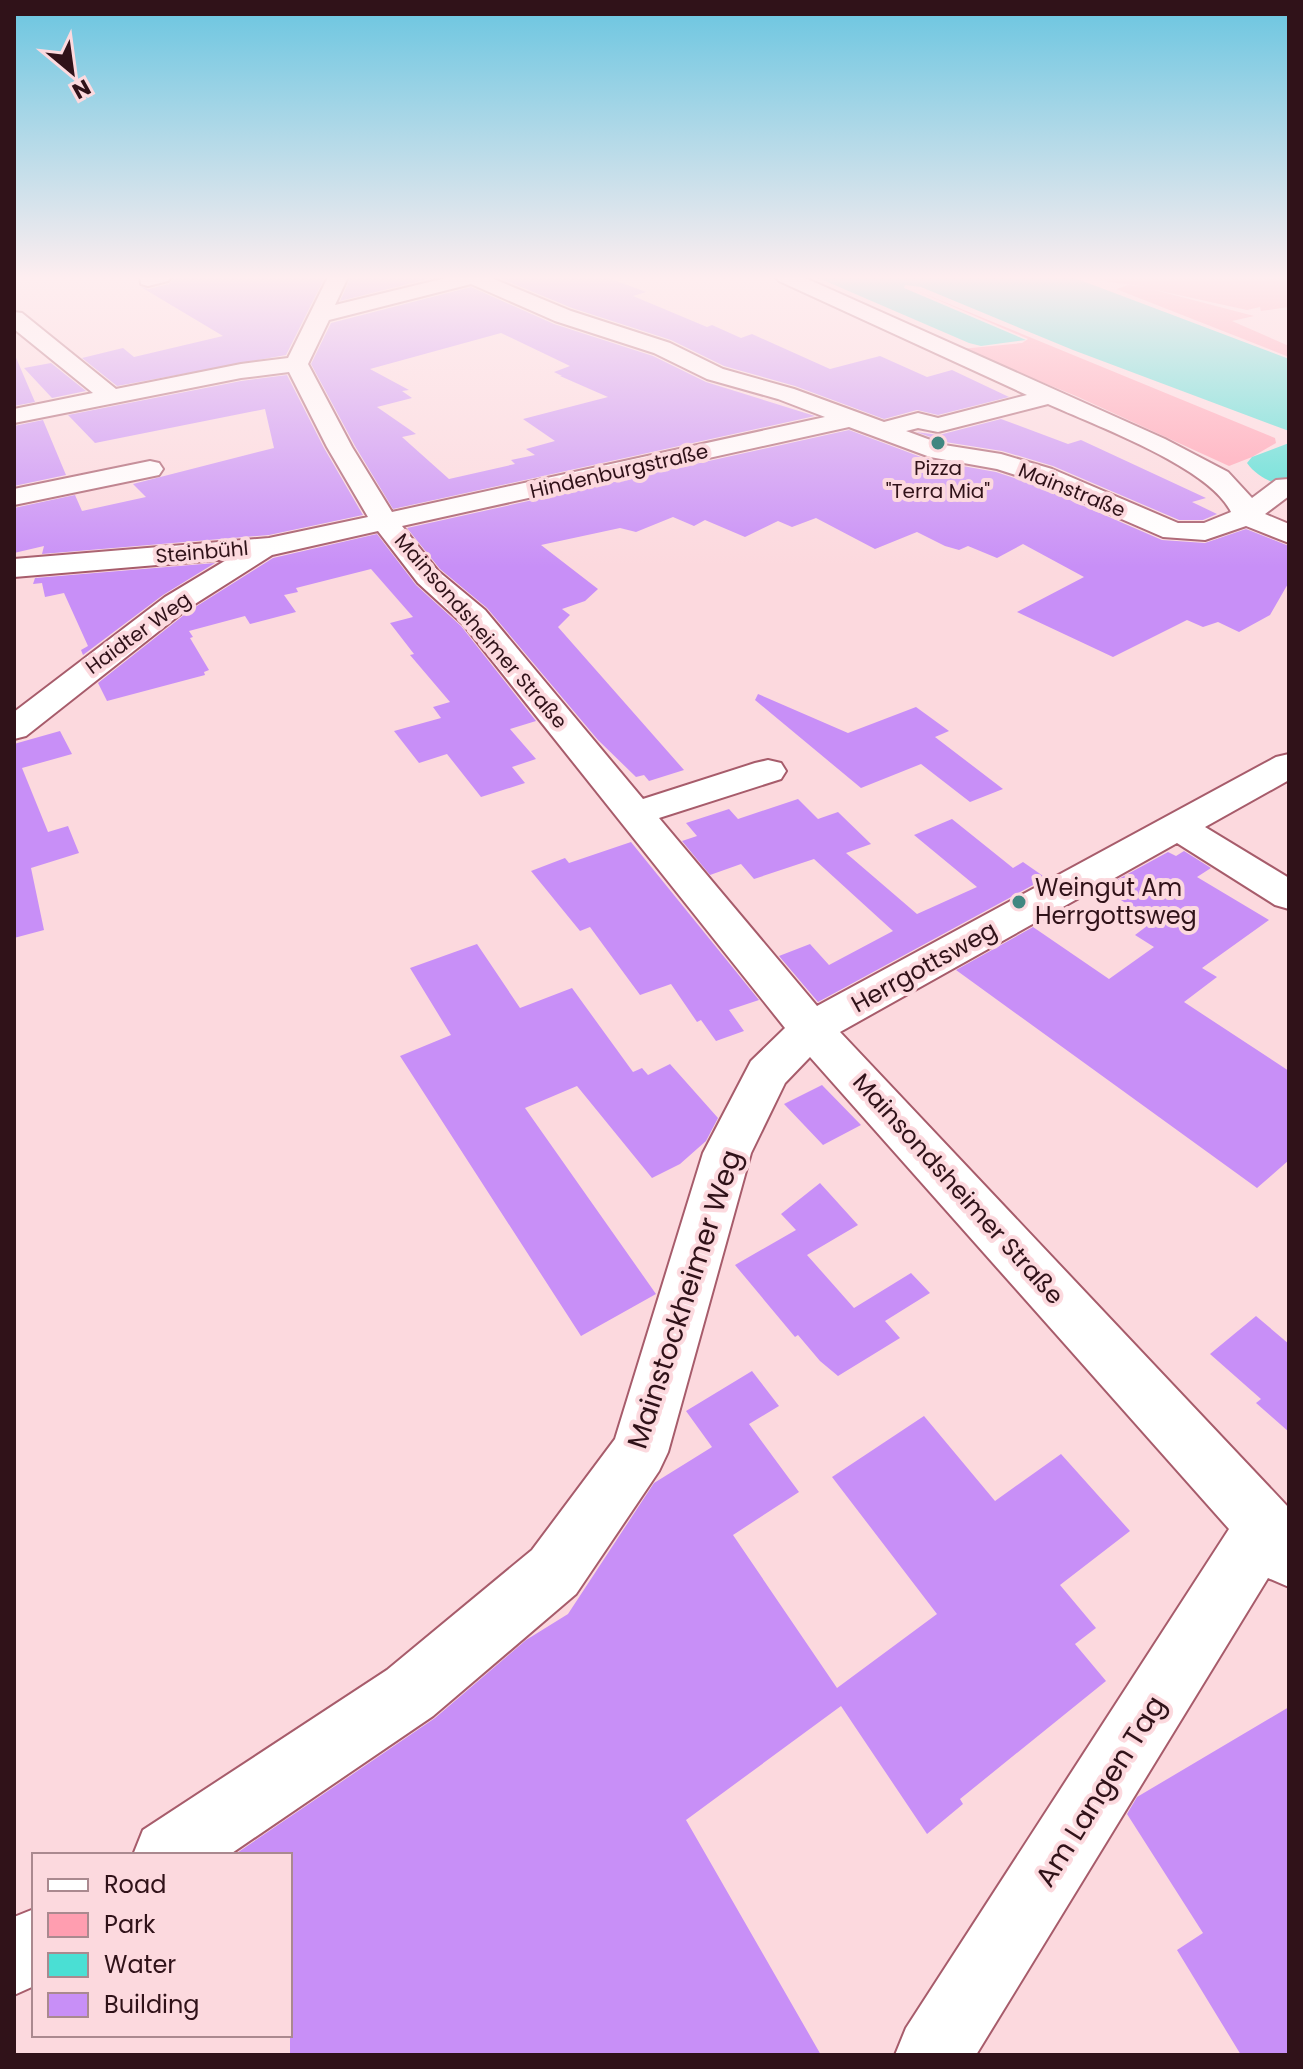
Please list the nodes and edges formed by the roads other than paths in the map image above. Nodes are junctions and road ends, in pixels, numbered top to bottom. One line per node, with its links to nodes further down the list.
1 (83, 374): 6 (street)
2 (241, 374): 6 (street)
3 (302, 374): 15 (street, Mainsondsheimer Straße)
4 (714, 374): 9 (street, Mainstraße)
5 (1001, 374): 7 (street)
6 (111, 396): 8 (street)
7 (1051, 396): 10 (street); 14 (street)
8 (14, 416)
9 (850, 419): 10 (street, Mainstraße); 15 (street, Hindenburgstraße)
10 (883, 430): 14 (street, Mainstraße)
11 (150, 469): 12 (street)
12 (14, 497)
13 (1287, 500): 14 (street)
14 (1246, 515): 16 (street)
15 (388, 523): 17 (street, Steinbühl); 22 (street, Mainsondsheimer Straße)
16 (1289, 535)
17 (269, 547): 18 (street, Steinbühl); 19 (street, Haidter Weg)
18 (14, 568)
19 (14, 729)
20 (1289, 765): 23 (street, Herrgottsweg)
21 (768, 771): 22 (street)
22 (636, 813): 25 (street, Mainsondsheimer Straße)
23 (1180, 828): 24 (street); 25 (street, Herrgottsweg)
24 (1289, 896)
25 (811, 1029): 26 (street, Mainsondsheimer Straße); 27 (street, Mainstockheimer Weg)
26 (1278, 1541): 30 (street, Am Langen Tag)
27 (171, 1853)
28 (32, 1946): 29 (street)
29 (14, 1958)
30 (933, 2055)

